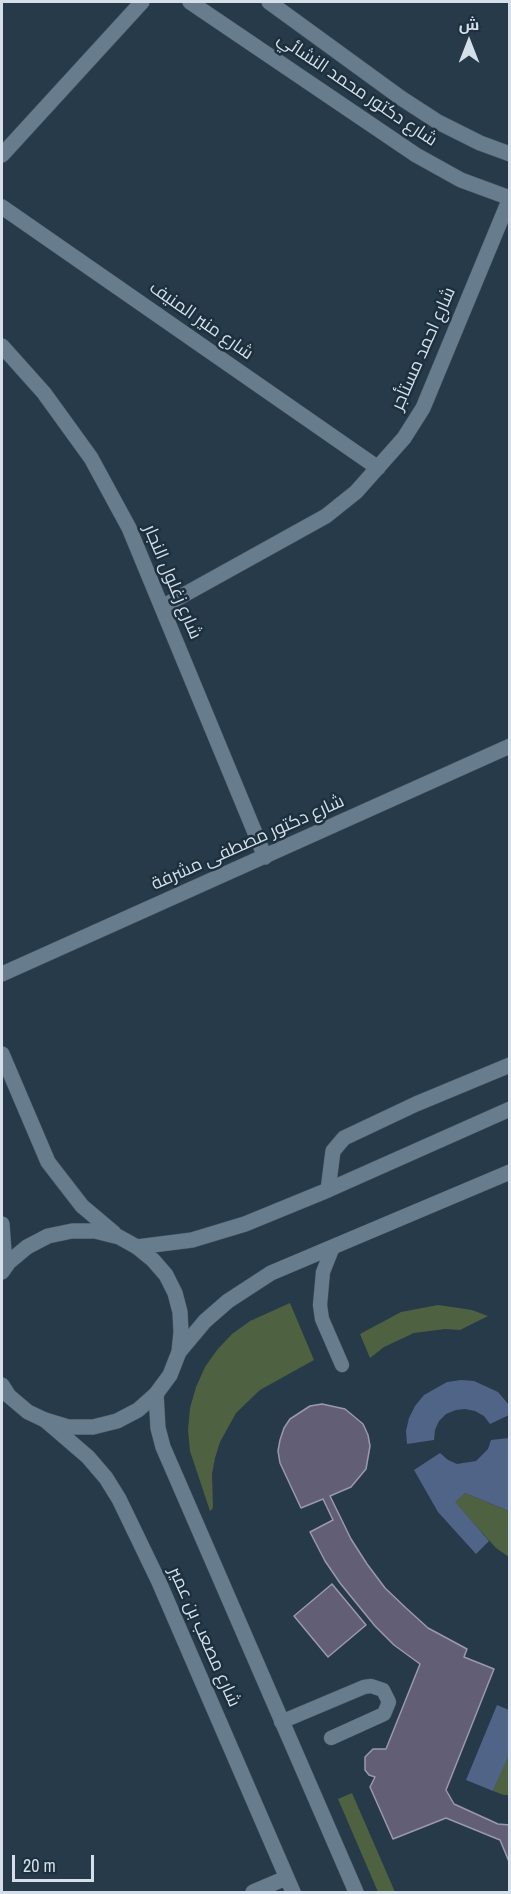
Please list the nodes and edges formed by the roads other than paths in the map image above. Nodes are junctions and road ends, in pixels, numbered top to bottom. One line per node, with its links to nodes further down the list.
1 (142, 2): 5 (street)
2 (190, 2): 6 (street, شارع دكتور محمد النشائي)
3 (269, 2): 4 (street, شارع دكتور محمد النشائي)
4 (510, 154)
5 (2, 155)
6 (509, 198): 9 (street, شارع احمد مستأجر)
7 (2, 207): 9 (street, شارع منير المنيف)
8 (2, 346): 10 (street, شارع زغلول النجار)
9 (378, 468): 10 (street, شارع احمد مستأجر)
10 (162, 607): 12 (street, شارع زغلول النجار)
11 (510, 746): 12 (street, شارع دكتور مصطفى مشرفة)
12 (265, 857): 13 (street, شارع دكتور مصطفى مشرفة)
13 (2, 974)
14 (2, 1054): 20 (street)
15 (510, 1065): 18 (street)
16 (510, 1109): 18 (street)
17 (510, 1172): 22 (street)
18 (327, 1190): 21 (street)
19 (2, 1224): 23 (street)
20 (118, 1237): 21 (street); 24 (street)
21 (138, 1247): 25 (street)
22 (333, 1247): 25 (street); 26 (lane)
23 (2, 1260)
24 (2, 1272)
25 (179, 1352): 28 (street)
26 (342, 1365)
27 (2, 1385): 30 (street)
28 (156, 1394): 31 (street); 32 (street, شارع مصعب بن عمير)
29 (2, 1409): 30 (street)
30 (28, 1412): 31 (street)
31 (45, 1420): 34 (street, شارع مصعب بن عمير)
32 (281, 1722): 33 (lane); 36 (street, شارع مصعب بن عمير)
33 (332, 1738)
34 (290, 1885): 35 (street)
35 (253, 1893)
36 (356, 1893)

